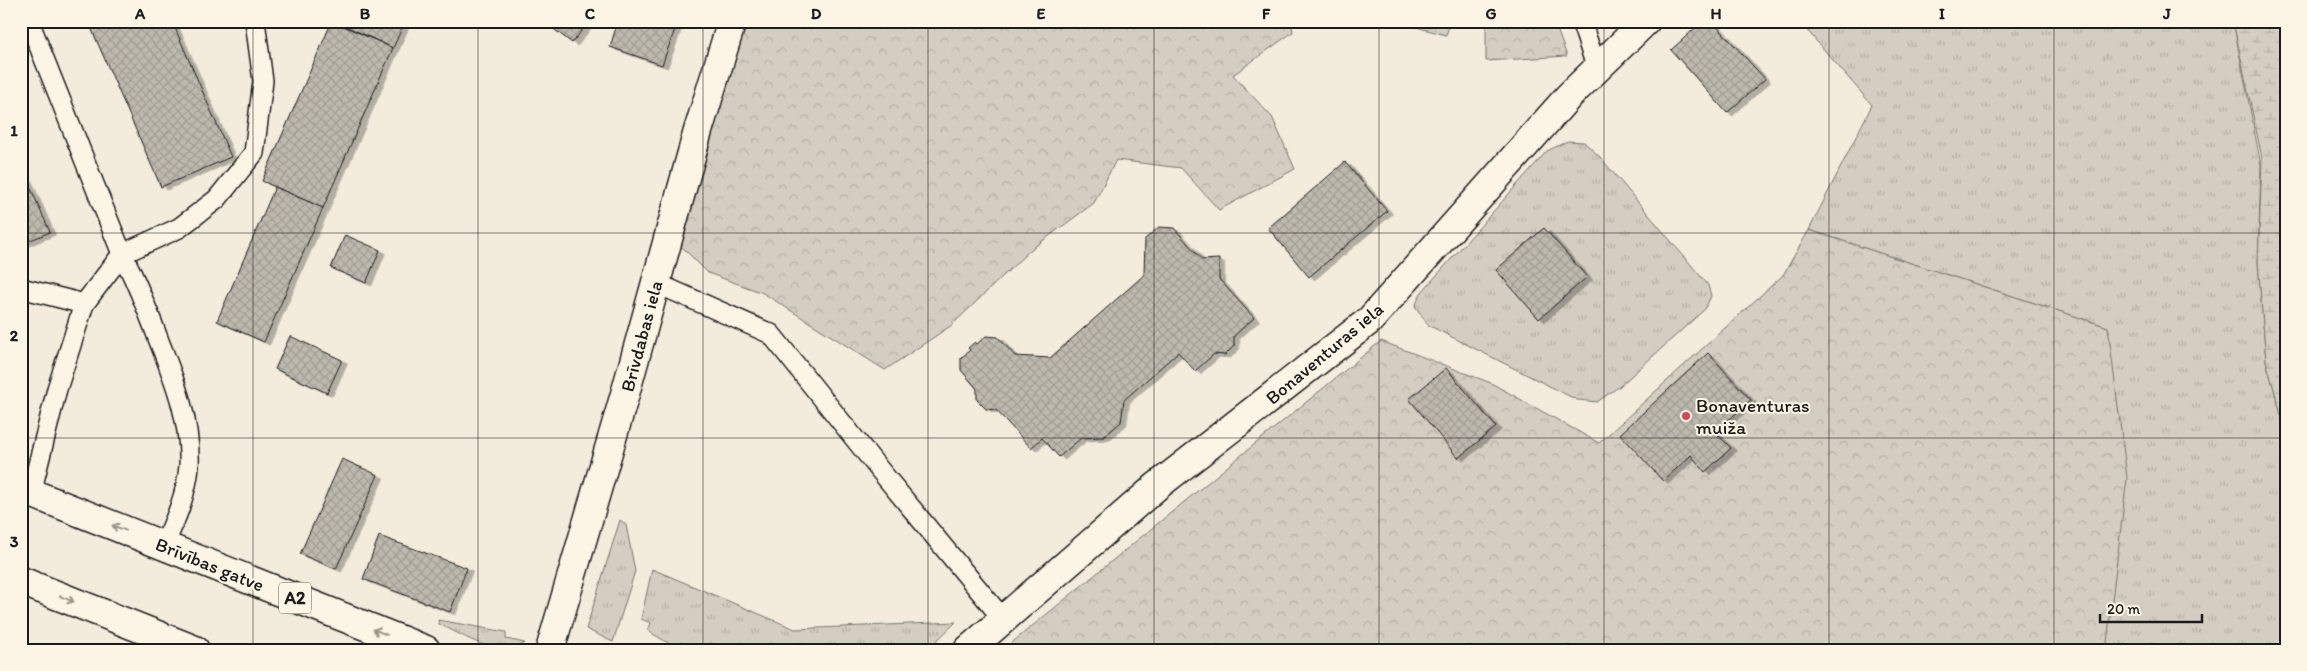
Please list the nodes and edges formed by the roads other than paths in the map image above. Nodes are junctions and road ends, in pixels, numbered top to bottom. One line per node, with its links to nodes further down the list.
1 (29, 21): 7 (lane)
2 (256, 21): 7 (lane)
3 (732, 21): 8 (main road, Brīvdabas iela)
4 (1581, 21): 6 (lane)
5 (1646, 21): 6 (main road, Bonaventuras iela)
6 (1597, 69): 14 (main road, Bonaventuras iela)
7 (122, 254): 10 (lane); 12 (lane)
8 (656, 283): 14 (lane); 17 (main road, Brīvdabas iela)
9 (21, 288): 10 (lane)
10 (84, 304): 11 (lane)
11 (26, 491): 12 (main road, Brīvības gatve / A2, one-way to 11)
12 (164, 545): 16 (main road, Brīvības gatve / A2, one-way to 12)
13 (21, 581): 15 (main road, one-way to 15)
14 (1002, 618): 18 (main road, Bonaventuras iela)
15 (195, 650)
16 (426, 650)
17 (550, 650)
18 (968, 650)

